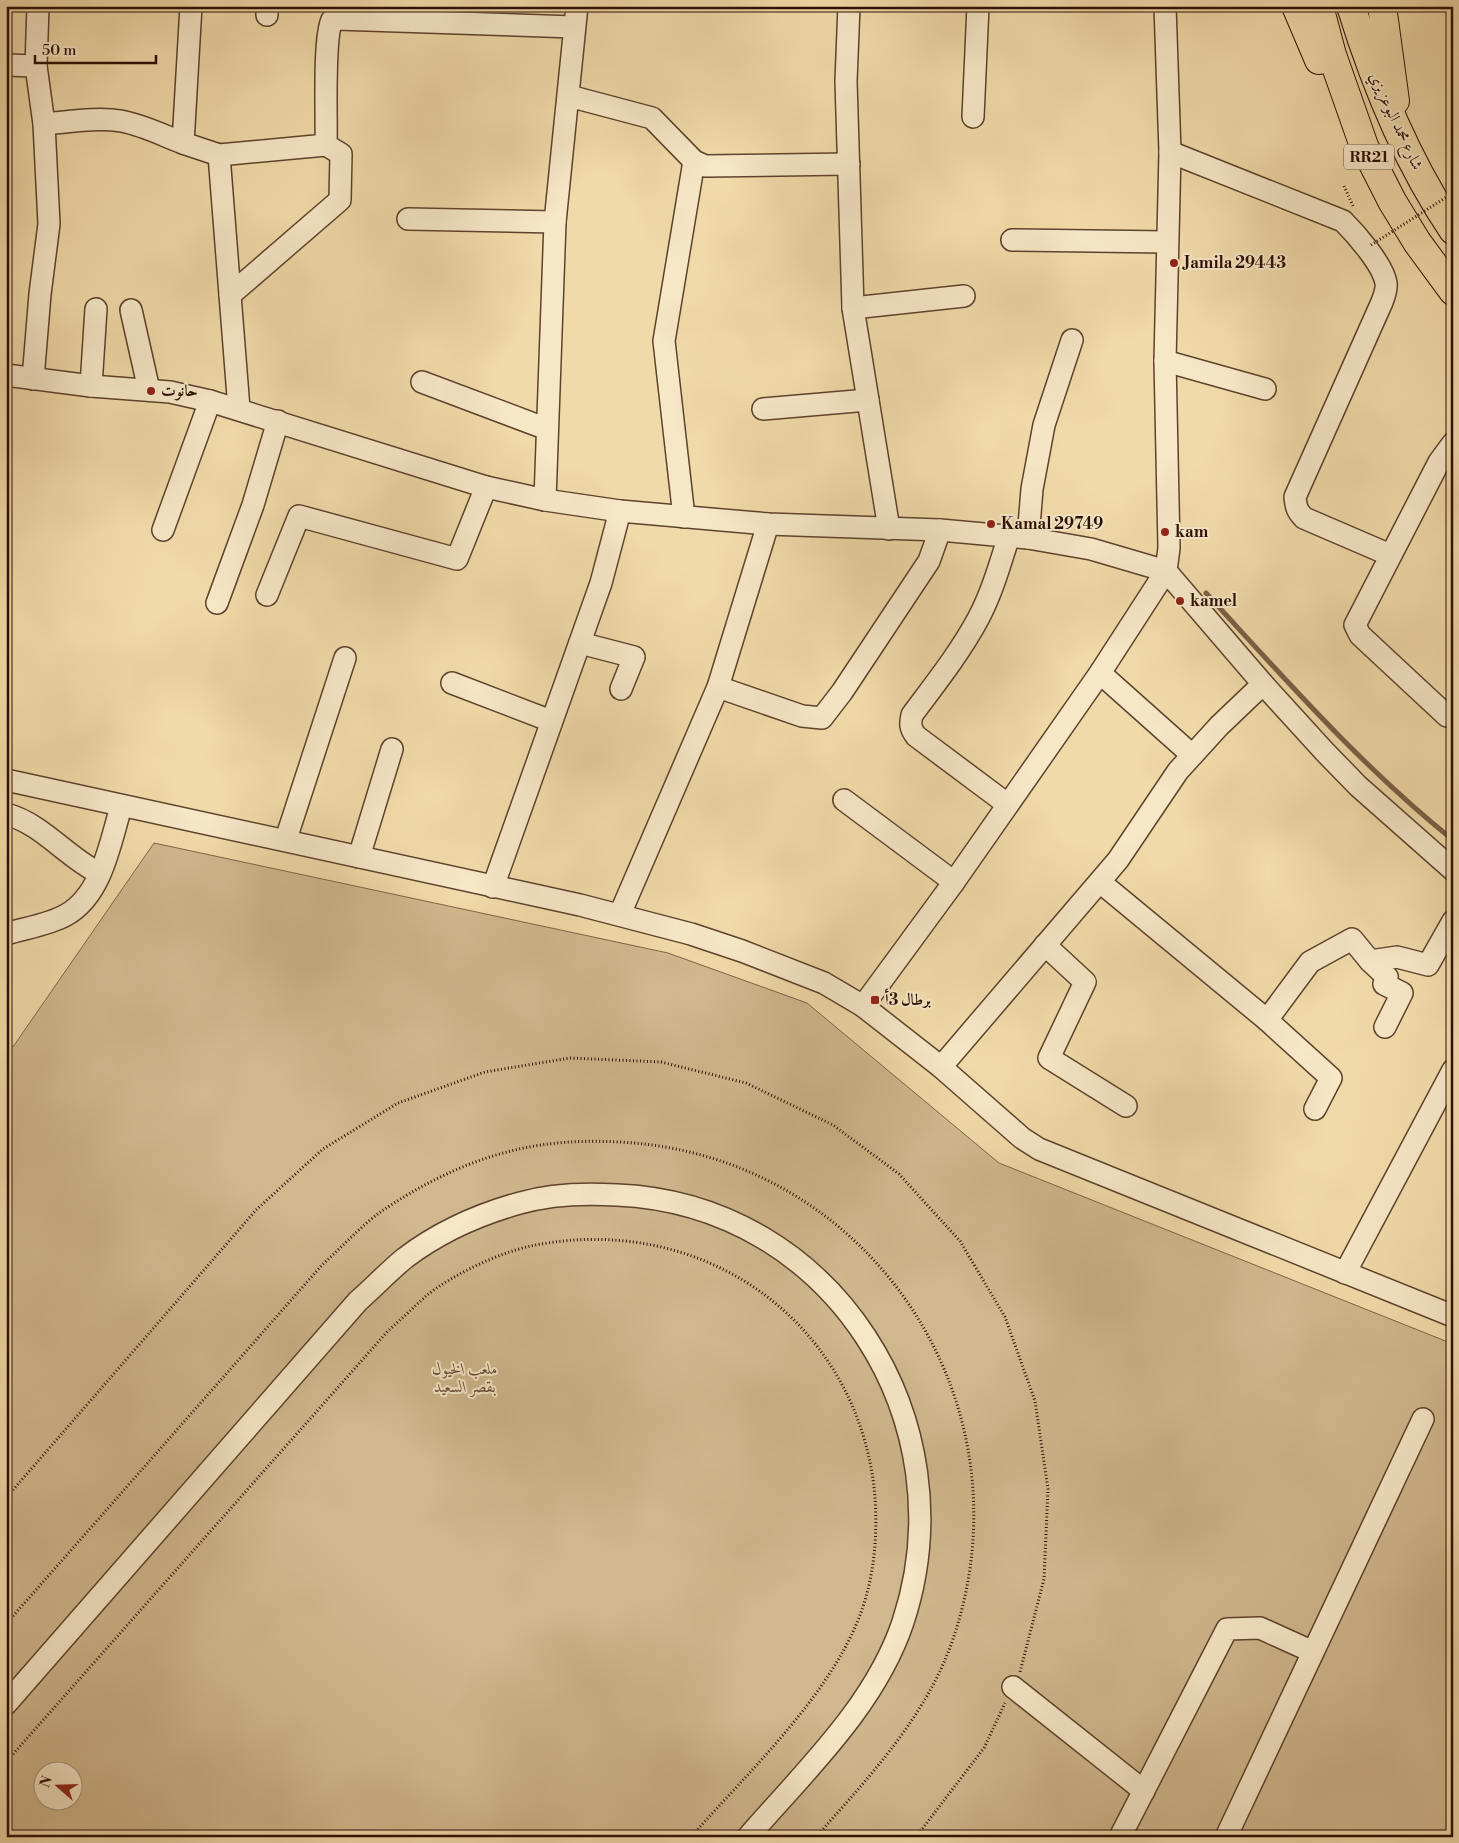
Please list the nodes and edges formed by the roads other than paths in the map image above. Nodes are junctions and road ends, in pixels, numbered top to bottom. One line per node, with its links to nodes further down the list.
1 (38, 6): 12 (street)
2 (191, 6): 17 (street)
3 (849, 6): 23 (street)
4 (978, 6): 14 (street)
5 (1165, 6): 20 (street)
6 (1296, 6): 19 (highway)
7 (1319, 6): 19 (highway, شارع محمد البوعزيزي / RR21)
8 (1351, 6): 16 (highway, شارع محمد البوعزيزي / RR21)
9 (1382, 6): 16 (highway)
10 (576, 16): 13 (street); 18 (street)
11 (6, 65): 12 (street)
12 (36, 66): 15 (street)
13 (569, 96): 22 (street); 25 (street)
14 (973, 117)
15 (44, 124): 17 (street); 38 (street)
16 (1400, 132): 26 (highway, شارع محمد البوعزيزي / RR21)
17 (182, 143): 21 (street)
18 (326, 145): 21 (street); 30 (street)
19 (1364, 146): 29 (highway, شارع محمد البوعزيزي / RR21)
20 (1170, 152): 28 (street); 59 (street)
21 (219, 155): 30 (street)
22 (694, 161): 23 (street); 53 (street)
23 (848, 164): 33 (street)
24 (408, 219): 25 (street)
25 (555, 222): 48 (street)
26 (1453, 230)
27 (1012, 240): 28 (street)
28 (1167, 242): 36 (street)
29 (1453, 291)
30 (230, 294): 45 (street)
31 (964, 296): 33 (street)
32 (96, 308): 40 (street)
33 (853, 308): 43 (street)
34 (131, 310): 42 (street)
35 (1072, 340): 58 (street)
36 (1165, 361): 41 (street); 60 (street)
37 (6, 375): 38 (street)
38 (33, 379): 40 (street)
39 (422, 382): 48 (street)
40 (91, 386): 42 (street)
41 (1265, 389)
42 (149, 390): 44 (street)
43 (868, 400): 46 (street); 55 (street)
44 (210, 401): 45 (street); 56 (street)
45 (239, 409): 47 (street)
46 (763, 409)
47 (278, 421): 50 (street); 62 (street)
48 (547, 429): 51 (street)
49 (1453, 443): 59 (street)
50 (486, 487): 51 (street); 61 (street)
51 (544, 500): 52 (street)
52 (620, 512): 53 (street); 63 (street)
53 (684, 517): 54 (street)
54 (768, 524): 55 (street); 68 (street)
55 (889, 529): 57 (street)
56 (163, 530)
57 (940, 530): 58 (street); 68 (street)
58 (1018, 537): 60 (street); 76 (street)
59 (1390, 555): 70 (street)
60 (1166, 571): 65 (street); 67 (street)
61 (267, 595)
62 (217, 603)
63 (580, 643): 69 (street); 71 (street)
64 (345, 658): 79 (street)
65 (1100, 672): 73 (street); 76 (street)
66 (452, 683): 71 (street)
67 (1263, 684): 73 (street); 81 (street)
68 (718, 688): 86 (street)
69 (621, 689)
70 (1453, 718)
71 (550, 721): 85 (street)
72 (392, 749): 80 (street)
73 (1192, 755): 84 (street)
74 (6, 780): 77 (street)
75 (844, 800): 83 (street)
76 (1007, 804): 83 (street)
77 (121, 806): 79 (street); 82 (street)
78 (6, 814): 82 (street)
79 (286, 839): 80 (street)
80 (359, 857): 85 (street)
81 (1453, 870)
82 (99, 873): 88 (street)
83 (954, 882): 91 (street)
84 (1100, 882): 89 (street); 92 (street)
85 (493, 887): 86 (street)
86 (620, 914): 91 (street)
87 (1453, 921): 90 (street)
88 (6, 934)
89 (1045, 945): 94 (street); 96 (street)
90 (1370, 961): 92 (street); 93 (street)
91 (863, 1006): 94 (street)
92 (1267, 1020): 97 (street)
93 (1385, 1027)
94 (941, 1067): 98 (street)
95 (1453, 1070): 98 (street)
96 (1126, 1106)
97 (1315, 1109)
98 (1345, 1273): 99 (street)
99 (1453, 1316)
100 (1424, 1418): 101 (street)
101 (1313, 1652): 104 (street); 107 (street)
102 (1013, 1686): 104 (street)
103 (6, 1704): 105 (street)
104 (1144, 1791): 106 (street)
105 (748, 1837)
106 (1120, 1837)
107 (1226, 1837)

